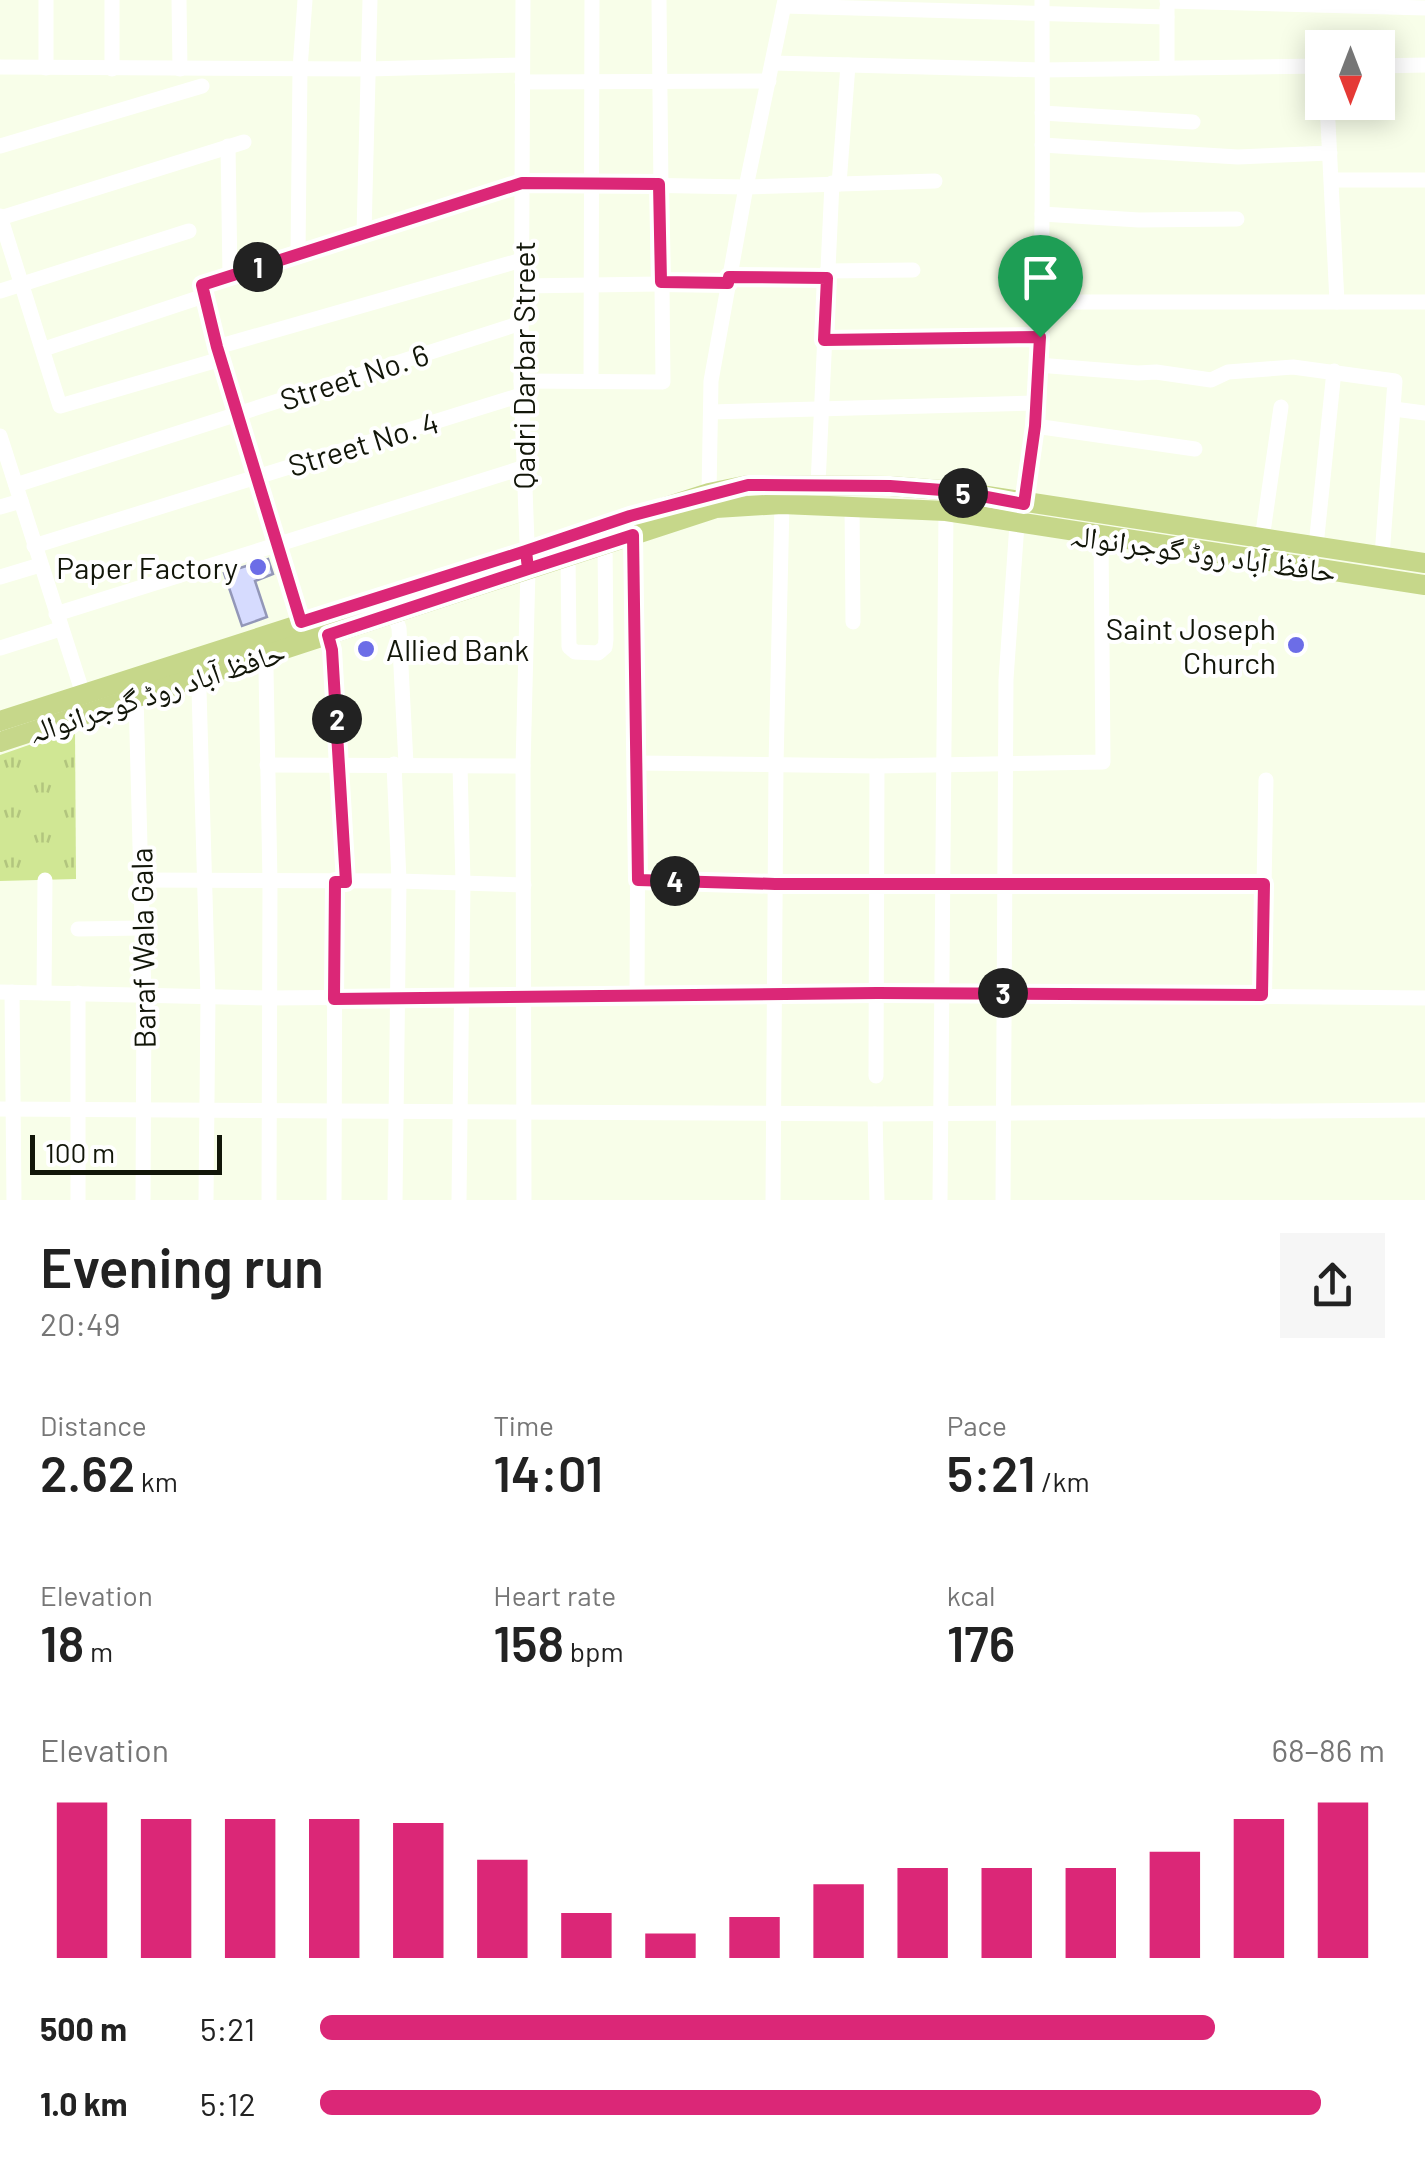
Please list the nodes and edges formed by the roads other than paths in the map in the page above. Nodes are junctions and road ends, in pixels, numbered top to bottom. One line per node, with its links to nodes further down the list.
1 (46, 0): 20 (street)
2 (112, 0): 22 (street)
3 (179, 0): 23 (street)
4 (305, 0): 24 (street)
5 (370, 0): 25 (street)
6 (523, 0): 14 (street, Qadri Darbar Street)
7 (592, 0): 28 (street)
8 (659, 0): 27 (street)
9 (785, 3): 11 (street); 13 (street)
10 (1167, 6): 11 (street); 12 (street); 21 (street)
11 (1042, 7): 26 (street)
12 (1425, 8)
13 (773, 63): 15 (street); 29 (street)
14 (522, 64): 25 (street); 30 (street, Qadri Darbar Street)
15 (848, 65): 26 (street); 42 (street)
16 (1425, 65): 18 (street)
17 (1305, 66): 21 (street)
18 (1395, 66)
19 (0, 68): 20 (street)
20 (46, 68): 22 (street)
21 (1168, 68): 26 (street)
22 (112, 69): 23 (street)
23 (180, 69): 24 (street)
24 (300, 69): 25 (street); 51 (street)
25 (368, 69): 50 (street)
26 (1042, 70): 32 (street)
27 (659, 80): 28 (street); 29 (street); 44 (street)
28 (591, 81): 30 (street); 43 (street)
29 (770, 81): 45 (street)
30 (522, 82): 41 (street, Qadri Darbar Street)
31 (202, 86): 36 (street)
32 (1042, 113): 34 (street); 35 (street)
33 (1328, 120): 37 (street)
34 (1193, 122)
35 (1042, 145): 37 (street); 46 (street)
36 (0, 146)
37 (1330, 153): 39 (street)
38 (935, 180): 42 (street)
39 (1332, 180): 40 (street); 64 (street)
40 (1425, 180)
41 (522, 183): 43 (street); 50 (street); 52 (street, Qadri Darbar Street)
42 (836, 183): 45 (street); 54 (street)
43 (591, 184): 44 (street); 60 (street)
44 (659, 184): 45 (street); 57 (street)
45 (746, 187): 56 (street)
46 (1042, 214): 48 (street); 63 (street)
47 (0, 217): 55 (street); 58 (street)
48 (1236, 219)
49 (189, 230): 58 (street)
50 (364, 233): 51 (street)
51 (298, 254): 55 (street)
52 (522, 260): 59 (street, Qadri Darbar Street); 70 (street)
53 (913, 270): 54 (street)
54 (827, 275): 56 (street); 68 (street)
55 (230, 276): 62 (street)
56 (728, 280): 57 (street); 80 (street)
57 (661, 282): 60 (street); 73 (street, Street No. 4)
58 (23, 284): 61 (street); 69 (street)
59 (522, 286): 60 (street); 66 (street, Qadri Darbar Street)
60 (591, 286): 73 (street)
61 (0, 291)
62 (204, 296): 69 (street); 70 (street)
63 (1042, 302): 64 (street); 67 (street)
64 (1337, 302): 65 (street)
65 (1425, 302)
66 (521, 323): 74 (street, Qadri Darbar Street); 79 (street, Street No. 6)
67 (1040, 337): 68 (street); 71 (street)
68 (824, 340): 77 (street)
69 (44, 350): 70 (street)
70 (219, 353): 79 (street)
71 (1038, 365): 72 (street); 75 (street)
72 (1334, 371): 78 (street); 101 (street)
73 (591, 380): 74 (street, Street No. 4)
74 (521, 388): 85 (street, Qadri Darbar Street); 86 (street, Street No. 4)
75 (1036, 402): 77 (street); 82 (street)
76 (1281, 407): 97 (street)
77 (821, 409): 80 (street); 87 (street)
78 (1394, 409): 81 (street); 103 (street)
79 (237, 412): 86 (street); 88 (street, Street No. 6)
80 (711, 412): 89 (street)
81 (1425, 413)
82 (1035, 426): 84 (street); 94 (street)
83 (0, 437): 88 (street)
84 (1195, 449)
85 (522, 468): 98 (street); 104 (street, Qadri Darbar Street)
86 (256, 476): 98 (street); 100 (street, Street No. 4)
87 (818, 484): 89 (main road, حافظ آباد روڈ گوجرانوالہ); 94 (main road, حافظ آباد روڈ گوجرانوالہ)
88 (18, 493): 92 (street, Street No. 6); 100 (street)
89 (710, 493): 104 (main road, حافظ آباد روڈ گوجرانوالہ)
90 (782, 504): 91 (main road, حافظ آباد روڈ گوجرانوالہ); 95 (main road, حافظ آباد روڈ گوجرانوالہ); 126 (street)
91 (852, 505): 93 (main road, حافظ آباد روڈ گوجرانوالہ); 112 (street)
92 (0, 507)
93 (946, 511): 94 (main road, حافظ آباد روڈ گوجرانوالہ); 124 (street)
94 (1020, 514): 96 (main road, حافظ آباد روڈ گوجرانوالہ); 97 (main road, حافظ آباد روڈ گوجرانوالہ); 121 (street)
95 (633, 535): 99 (main road, حافظ آباد روڈ گوجرانوالہ); 123 (street)
96 (1101, 537): 108 (main road, حافظ آباد روڈ گوجرانوالہ); 121 (street)
97 (1262, 538): 101 (main road, حافظ آباد روڈ گوجرانوالہ)
98 (275, 543): 110 (street); 111 (street)
99 (604, 544): 102 (main road, حافظ آباد روڈ گوجرانوالہ); 102 (street)
100 (34, 546): 106 (street)
101 (1316, 546): 103 (main road, حافظ آباد روڈ گوجرانوالہ)
102 (568, 555): 104 (main road, حافظ آباد روڈ گوجرانوالہ)
103 (1382, 556): 105 (main road, حافظ آباد روڈ گوجرانوالہ)
104 (527, 560): 109 (main road, حافظ آباد روڈ گوجرانوالہ); 111 (main road, حافظ آباد روڈ گوجرانوالہ); 129 (street, Qadri Darbar Street)
105 (1425, 563)
106 (40, 565): 107 (street); 110 (street)
107 (0, 577)
108 (1425, 584)
109 (394, 613): 113 (main road, حافظ آباد روڈ گوجرانوالہ); 122 (street)
110 (58, 622): 114 (street); 117 (street)
111 (301, 622): 117 (main road, حافظ آباد روڈ گوجرانوالہ)
112 (852, 622)
113 (328, 635): 115 (main road, حافظ آباد روڈ گوجرانوالہ); 127 (street)
114 (0, 648)
115 (261, 656): 116 (main road, حافظ آباد روڈ گوجرانوالہ); 125 (street)
116 (196, 678): 118 (main road, حافظ آباد روڈ گوجرانوالہ); 134 (street)
117 (83, 694): 119 (main road, حافظ آباد روڈ گوجرانوالہ)
118 (136, 696): 120 (main road, حافظ آباد روڈ گوجرانوالہ); 133 (street, Baraf Wala Gala)
119 (0, 722)
120 (0, 742)
121 (1006, 762): 124 (street); 145 (street)
122 (400, 764): 127 (street); 128 (street); 135 (street)
123 (638, 764): 126 (street); 136 (street)
124 (941, 764): 130 (street); 144 (street)
125 (267, 765): 127 (street); 137 (street)
126 (776, 765): 130 (street); 140 (street)
127 (341, 766): 138 (street)
128 (460, 766): 129 (street); 139 (street)
129 (523, 766): 142 (street, Qadri Darbar Street)
130 (877, 766): 143 (street)
131 (1266, 780): 141 (street)
132 (45, 880): 149 (street)
133 (141, 880): 134 (street); 146 (street, Baraf Wala Gala)
134 (204, 880): 137 (street); 160 (street)
135 (399, 880): 138 (street); 139 (street); 162 (street)
136 (638, 880): 140 (street); 159 (street)
137 (270, 882): 138 (street); 161 (street)
138 (340, 882): 164 (street)
139 (462, 883): 142 (street); 158 (street)
140 (775, 884): 143 (street); 154 (street)
141 (1264, 884): 145 (street); 155 (street)
142 (524, 885): 157 (street, Qadri Darbar Street)
143 (876, 885): 144 (street); 151 (street)
144 (943, 885): 145 (street); 153 (street)
145 (1006, 885): 152 (street)
146 (142, 928): 147 (street); 156 (street, Baraf Wala Gala)
147 (78, 929)
148 (6, 992): 149 (street); 166 (street)
149 (44, 993): 150 (street)
150 (78, 993): 156 (street); 167 (street)
151 (877, 993): 153 (street); 154 (street); 165 (street)
152 (1004, 993): 153 (street); 155 (street); 176 (street)
153 (943, 994): 178 (street)
154 (774, 995): 159 (street); 177 (street)
155 (1262, 995): 163 (street)
156 (144, 996): 160 (street); 168 (street, Baraf Wala Gala)
157 (524, 996): 158 (street); 159 (street); 175 (street, Qadri Darbar Street)
158 (459, 997): 162 (street); 174 (street)
159 (637, 997)
160 (208, 998): 161 (street); 169 (street)
161 (270, 998): 164 (street); 171 (street)
162 (396, 998): 164 (street); 173 (street)
163 (1425, 998)
164 (334, 999): 172 (street)
165 (876, 1076)
166 (7, 1109): 167 (street); 180 (street)
167 (78, 1110): 168 (street); 181 (street)
168 (143, 1110): 169 (street); 182 (street, Baraf Wala Gala)
169 (207, 1110): 171 (street); 183 (street)
170 (1425, 1110): 176 (street)
171 (270, 1112): 172 (street); 184 (street)
172 (333, 1112): 173 (street); 185 (street)
173 (395, 1112): 174 (street); 186 (street)
174 (460, 1112): 175 (street); 187 (street)
175 (524, 1112): 177 (street); 188 (street, Qadri Darbar Street)
176 (1004, 1112): 178 (street); 192 (street)
177 (774, 1113): 179 (street); 189 (street)
178 (940, 1113): 179 (street); 191 (street)
179 (875, 1114): 190 (street)
180 (14, 1200)
181 (78, 1200)
182 (143, 1200)
183 (206, 1200)
184 (269, 1200)
185 (334, 1200)
186 (395, 1200)
187 (459, 1200)
188 (524, 1200)
189 (773, 1200)
190 (877, 1200)
191 (940, 1200)
192 (1003, 1200)

